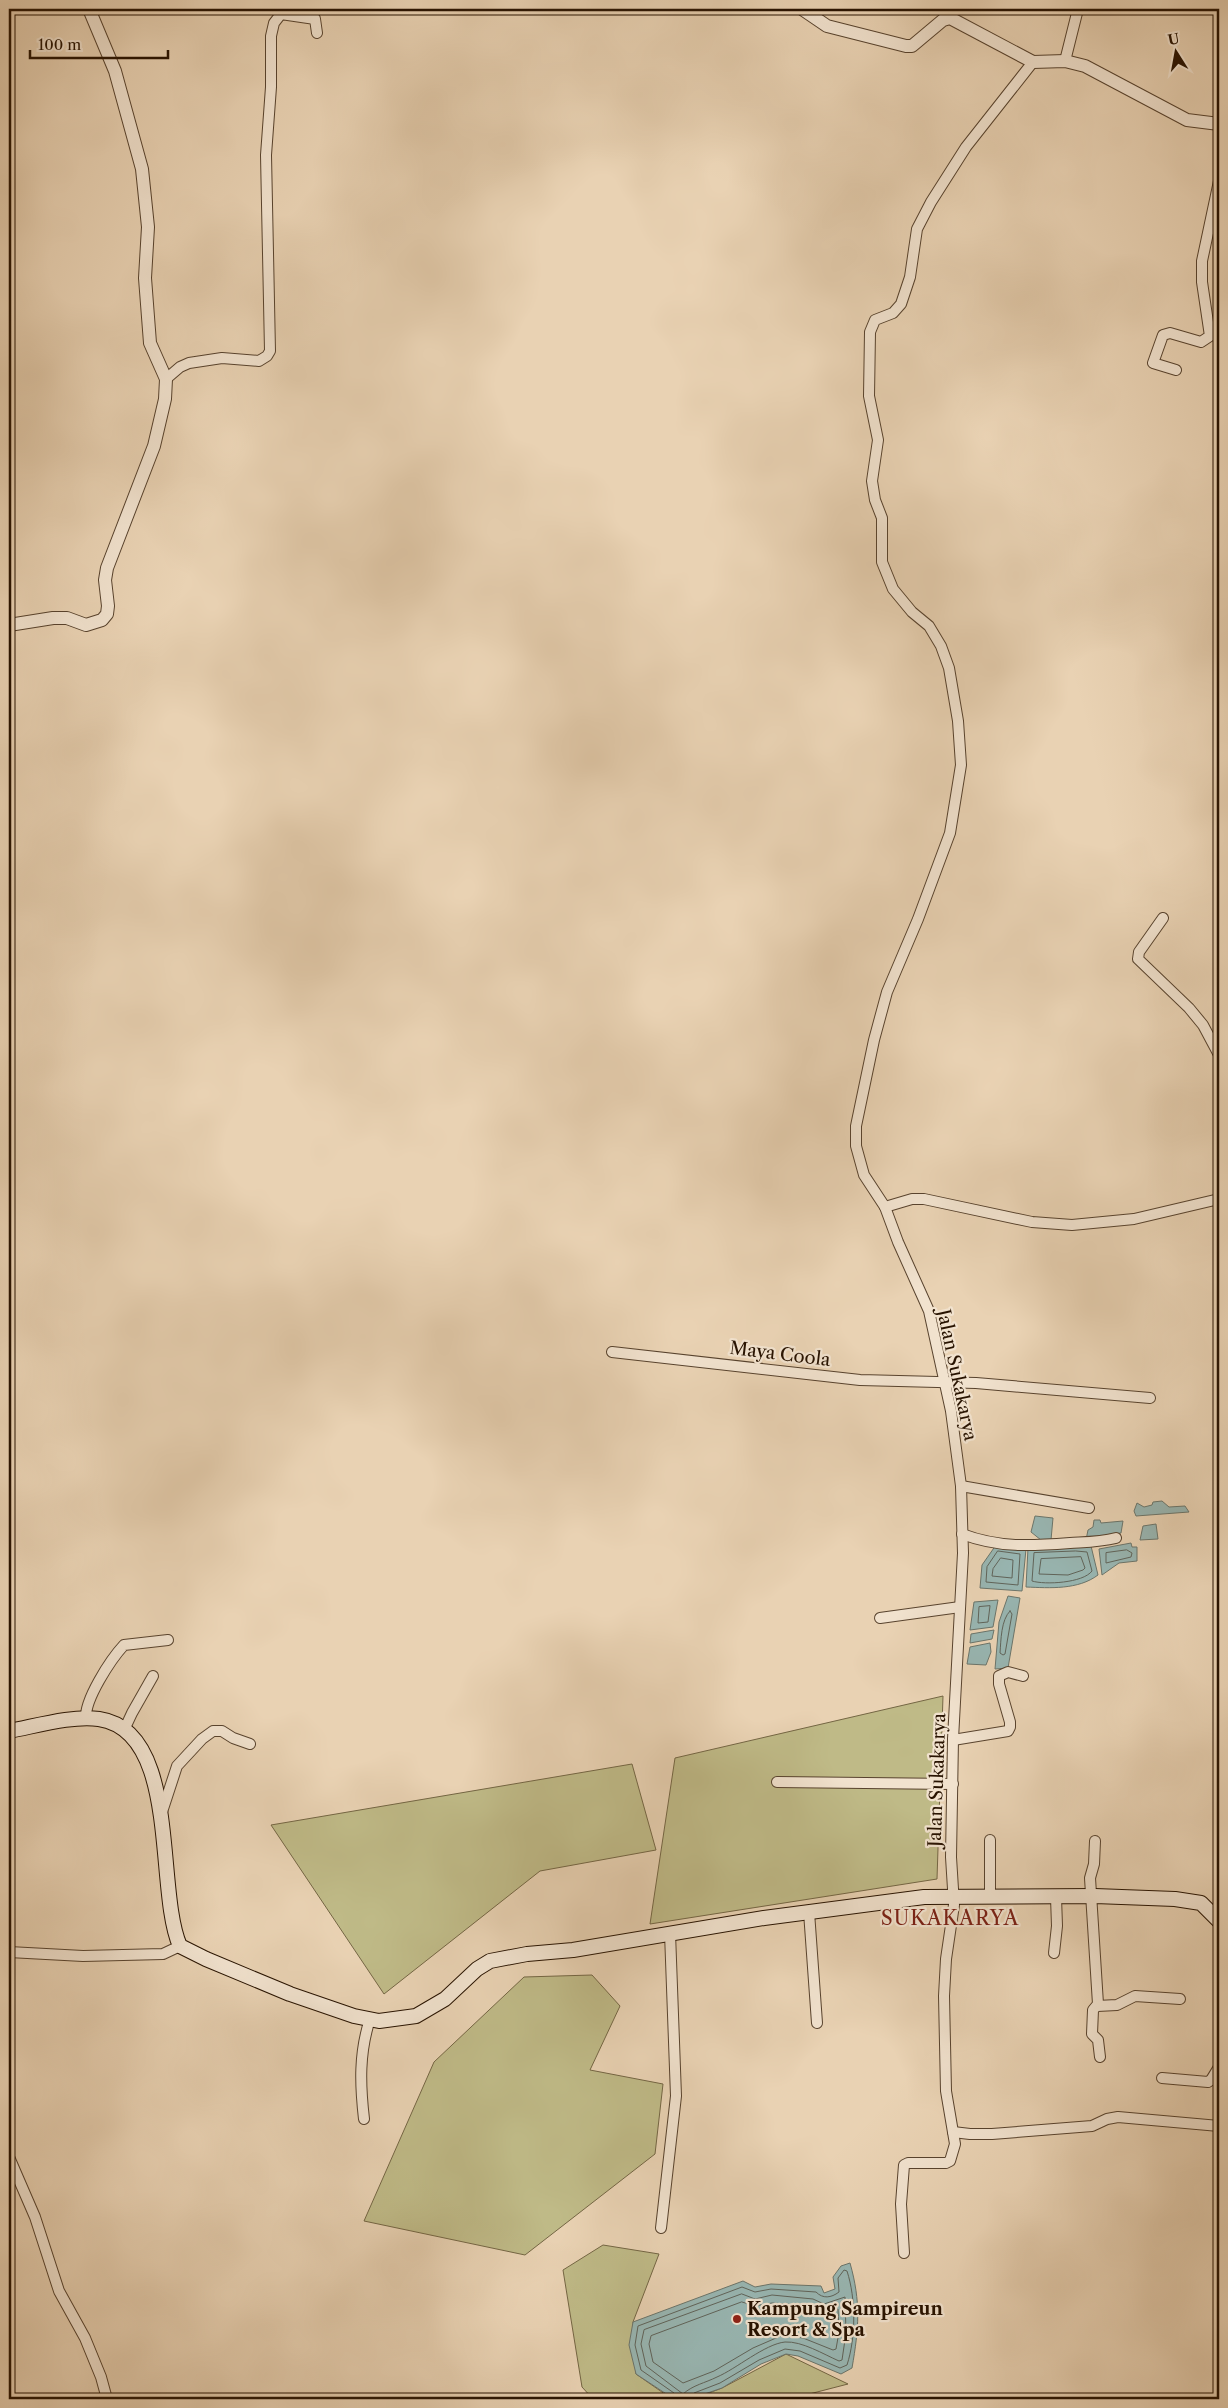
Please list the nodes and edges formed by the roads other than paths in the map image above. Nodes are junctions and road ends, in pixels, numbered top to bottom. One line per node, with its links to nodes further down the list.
1 (89, 9): 10 (street)
2 (802, 9): 6 (street)
3 (1078, 9): 5 (street)
4 (317, 33): 10 (street)
5 (1065, 61): 6 (street); 7 (street)
6 (1033, 62): 15 (street, Jalan Sukakarya)
7 (1219, 124)
8 (1219, 181): 9 (street)
9 (1176, 370)
10 (166, 379): 11 (street)
11 (9, 625)
12 (1163, 918): 13 (street)
13 (1219, 1055)
14 (1219, 1199): 15 (street)
15 (886, 1207): 17 (street, Jalan Sukakarya)
16 (612, 1352): 17 (street, Maya Coola)
17 (945, 1382): 18 (street, Maya Coola); 19 (street, Jalan Sukakarya)
18 (1150, 1398)
19 (961, 1486): 20 (street); 21 (street, Jalan Sukakarya)
20 (1089, 1508)
21 (962, 1534): 22 (street); 23 (street, Jalan Sukakarya)
22 (1116, 1538)
23 (960, 1607): 24 (street); 31 (street, Jalan Sukakarya)
24 (880, 1618)
25 (168, 1640): 28 (street)
26 (153, 1676): 29 (street)
27 (1023, 1676): 31 (street)
28 (86, 1719): 29 (main road); 30 (main road)
29 (126, 1728): 35 (main road)
30 (9, 1731)
31 (953, 1740): 34 (street, Jalan Sukakarya)
32 (250, 1744): 35 (street)
33 (777, 1782): 34 (street)
34 (952, 1784): 39 (street, Jalan Sukakarya)
35 (160, 1816): 45 (main road)
36 (990, 1840): 40 (street)
37 (1095, 1841): 38 (street)
38 (1091, 1896): 41 (main road); 43 (main road); 49 (street)
39 (952, 1897): 40 (main road); 42 (main road); 57 (street, Jalan Sukakarya)
40 (990, 1897): 41 (main road)
41 (1056, 1897): 47 (street)
42 (809, 1912): 44 (main road); 51 (street)
43 (1219, 1921)
44 (670, 1933): 50 (main road); 59 (street)
45 (180, 1946): 46 (street); 50 (main road)
46 (9, 1952)
47 (1054, 1953)
48 (1180, 1999): 49 (street)
49 (1097, 2006): 52 (street)
50 (370, 2019): 55 (street)
51 (817, 2023)
52 (1100, 2057)
53 (1219, 2067): 54 (street)
54 (1162, 2078)
55 (364, 2119)
56 (1219, 2126): 57 (street)
57 (953, 2132): 60 (street, Jalan Sukakarya)
58 (9, 2157): 61 (street)
59 (661, 2228)
60 (904, 2252)
61 (107, 2399)

